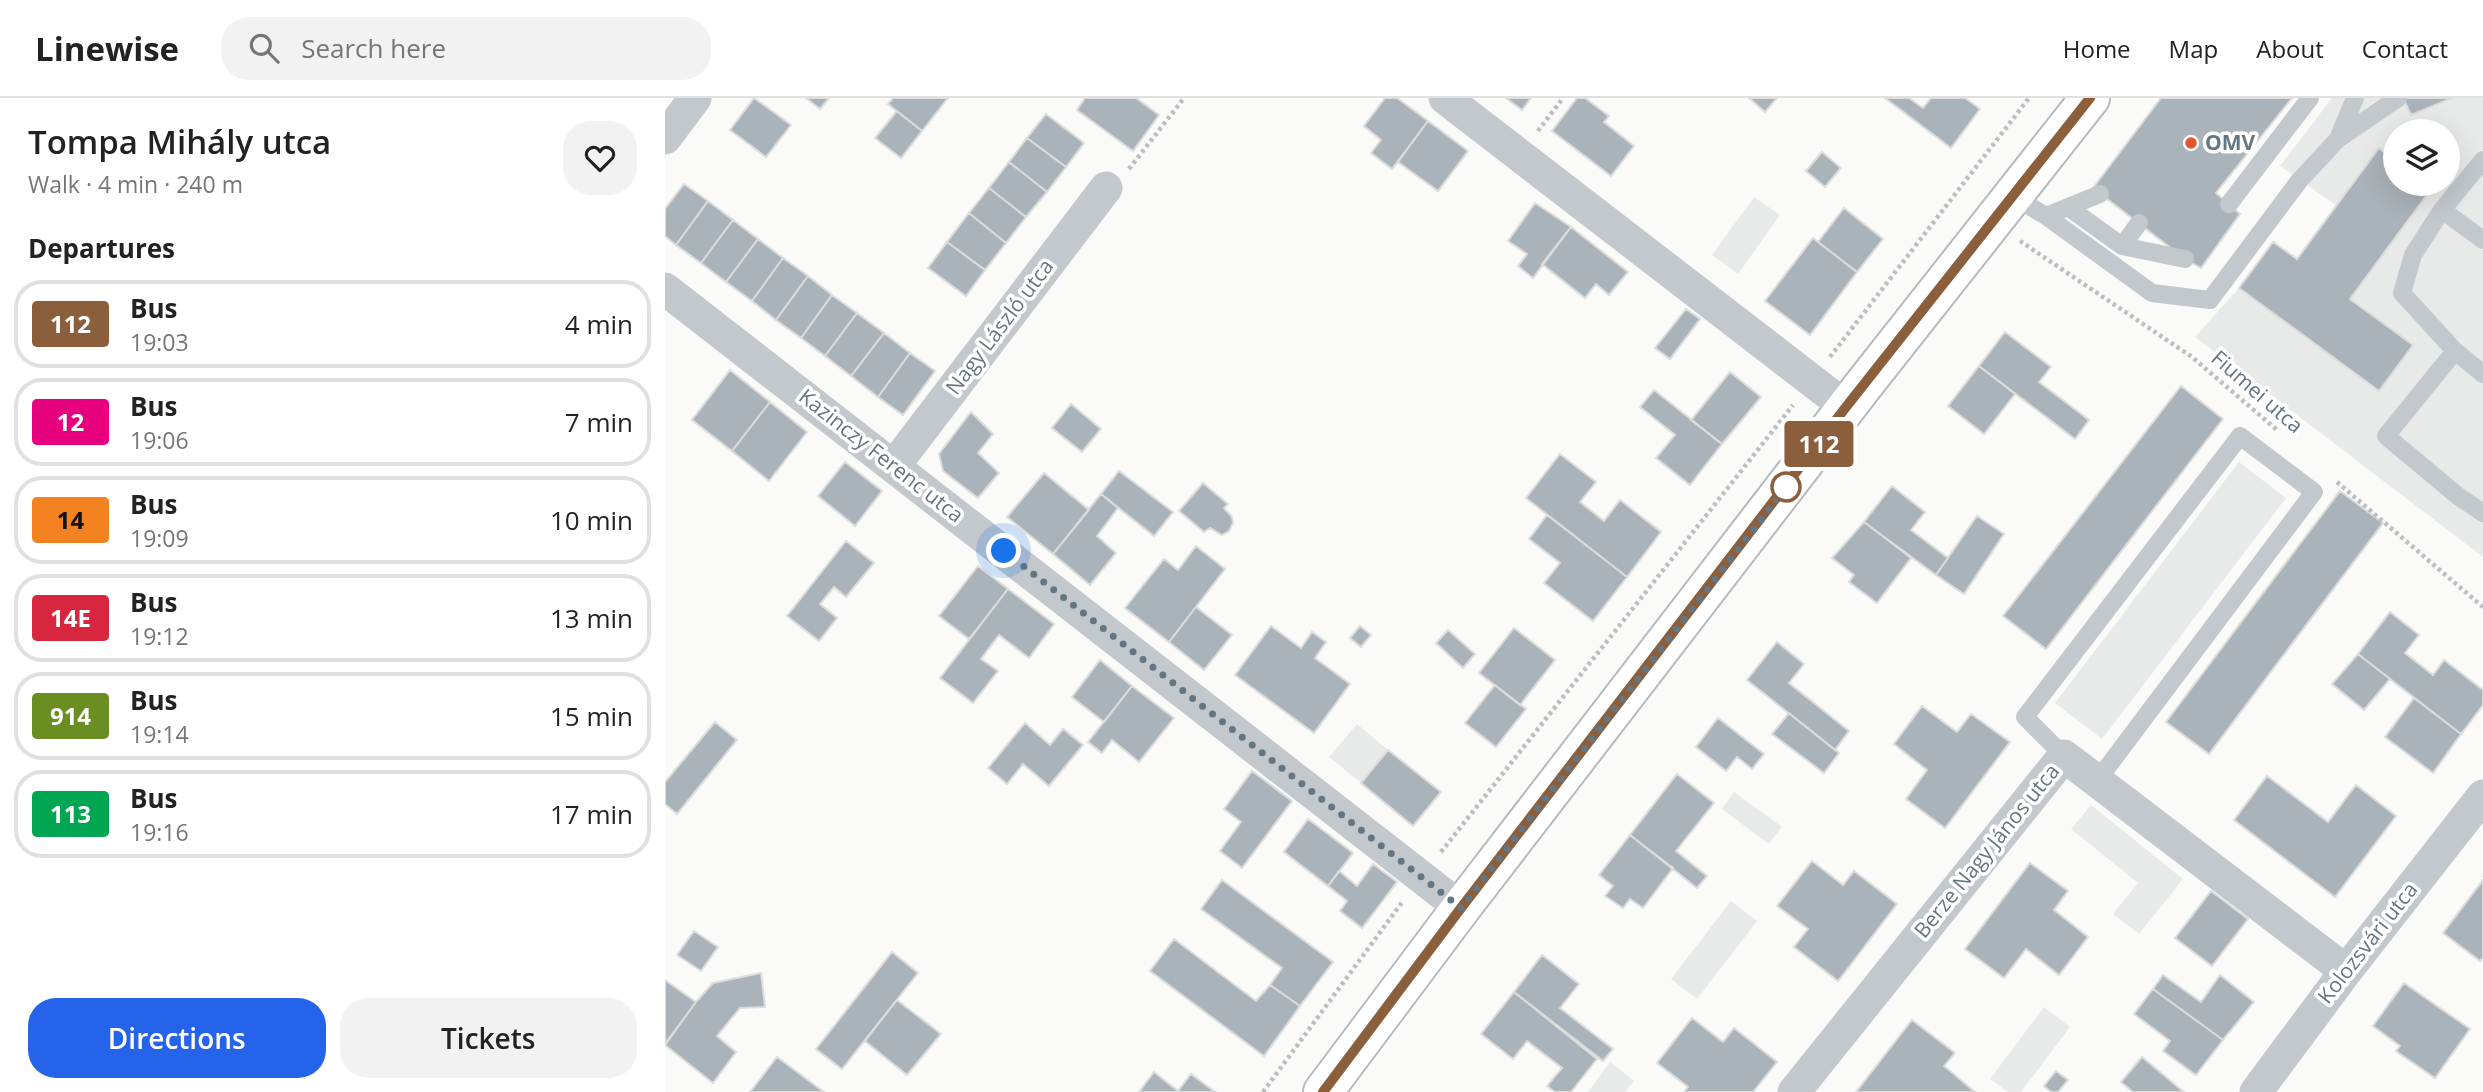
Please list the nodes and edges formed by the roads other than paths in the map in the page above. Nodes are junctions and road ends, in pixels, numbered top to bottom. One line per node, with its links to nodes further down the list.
1 (695, 98): 7 (street)
2 (1445, 98): 24 (street)
3 (2090, 98): 14 (main road)
4 (2310, 98): 12 (lane)
5 (2355, 98): 8 (lane)
6 (2398, 98): 8 (lane)
7 (665, 138)
8 (2338, 139): 16 (lane)
9 (2483, 160): 15 (lane)
10 (1106, 188): 25 (street, Nagy László utca)
11 (2100, 194): 13 (lane)
12 (2229, 204)
13 (2068, 207): 16 (lane); 19 (lane)
14 (2003, 210): 16 (lane); 24 (main road)
15 (2442, 210): 18 (lane); 22 (lane)
16 (2046, 216)
17 (2139, 223): 19 (lane)
18 (2483, 240)
19 (2122, 246): 20 (lane)
20 (2185, 259)
21 (665, 289): 25 (street, Kazinczy Ferenc utca)
22 (2455, 351): 23 (lane); 26 (lane)
23 (2483, 373)
24 (1846, 407): 30 (main road)
25 (894, 466): 30 (street, Kazinczy Ferenc utca)
26 (2483, 513)
27 (2064, 756): 28 (street, Berze Nagy János utca); 28 (lane); 33 (street, Berze Nagy János utca)
28 (2097, 781): 31 (street, Berze Nagy János utca)
29 (2483, 796): 31 (street, Kolozsvári utca)
30 (1461, 908): 32 (main road)
31 (2346, 971): 34 (street, Kolozsvári utca)
32 (1323, 1092)
33 (1794, 1092)
34 (2256, 1092)

